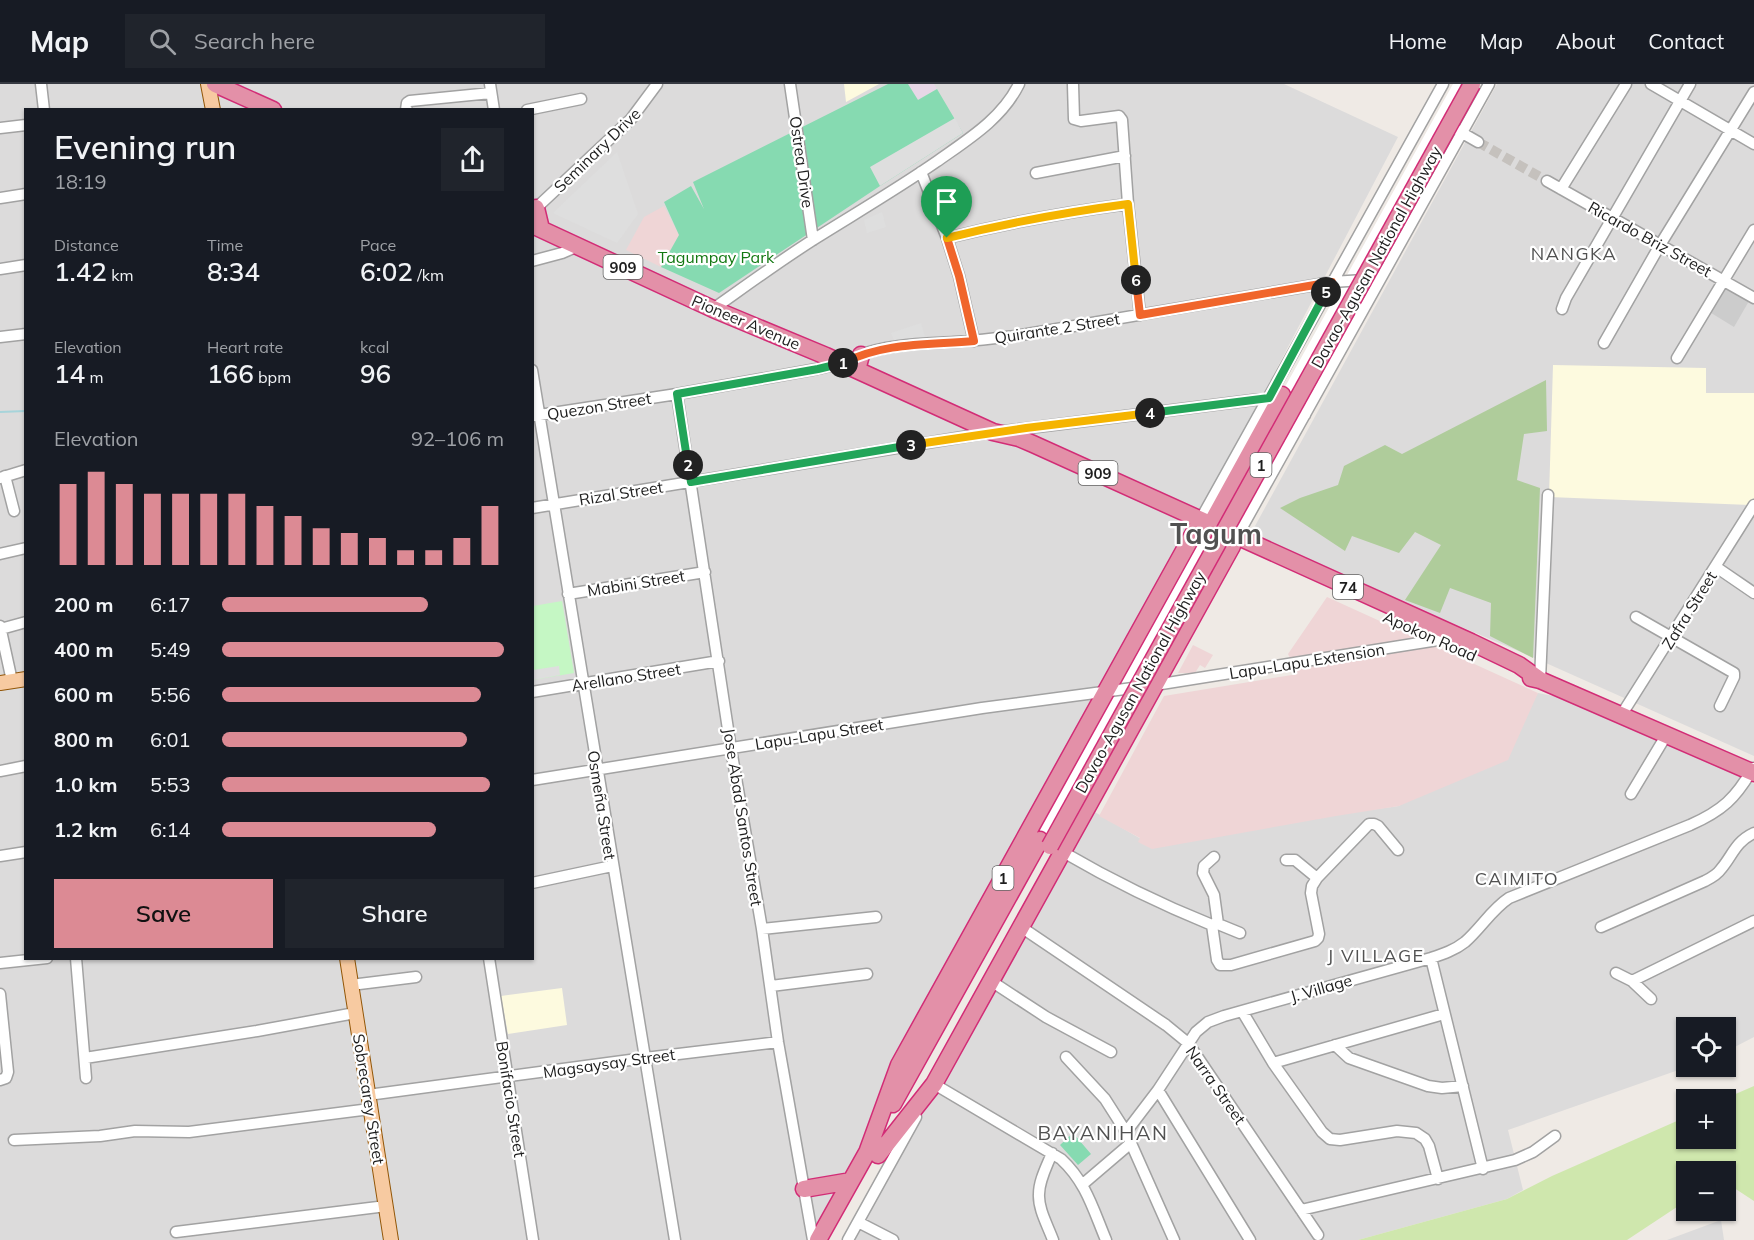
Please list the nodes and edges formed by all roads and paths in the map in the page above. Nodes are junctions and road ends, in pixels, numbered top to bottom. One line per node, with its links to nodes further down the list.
1 (41, 84): 20 (street)
2 (208, 84): 21 (main road)
3 (215, 84): 22 (highway)
4 (657, 84): 40 (street, Seminary Drive)
5 (790, 84): 45 (street, Ostrea Drive)
6 (1019, 84): 33 (street)
7 (1443, 84): 53 (street)
8 (1460, 84): 110 (highway, Davao-Agusan National Highway / 1)
9 (1472, 84): 110 (highway, Davao-Agusan National Highway / 1, bridge)
10 (1477, 84): 28 (highway, Davao-Agusan National Highway)
11 (1489, 84): 28 (street)
12 (1626, 84): 36 (street)
13 (1651, 84): 19 (street)
14 (1690, 84): 19 (street)
15 (1073, 85): 32 (street)
16 (490, 89): 23 (street); 24 (street)
17 (1754, 92): 29 (street)
18 (581, 99): 25 (street)
19 (1680, 102): 29 (street); 41 (street)
20 (44, 108)
21 (213, 108)
22 (269, 108)
23 (406, 108)
24 (494, 108)
25 (534, 109)
26 (24, 124): 27 (street)
27 (0, 128)
28 (1457, 131): 30 (street); 51 (street)
29 (1731, 131): 31 (street); 46 (street)
30 (1478, 142)
31 (1754, 144)
32 (1125, 156): 34 (street); 39 (street)
33 (921, 172): 44 (street); 45 (street)
34 (1036, 173)
35 (1546, 181): 36 (street, Ricardo Briz Street)
36 (1562, 189): 41 (street, Ricardo Briz Street)
37 (24, 194): 38 (street)
38 (0, 198)
39 (1128, 204): 44 (street); 57 (street)
40 (534, 210): 42 (highway)
41 (1612, 218): 46 (street, Ricardo Briz Street); 56 (street)
42 (537, 227): 47 (highway, Pioneer Avenue / 909)
43 (1754, 230): 52 (street)
44 (947, 238): 60 (street)
45 (813, 240): 55 (street)
46 (1660, 245): 52 (street, Ricardo Briz Street); 61 (street)
47 (578, 246): 48 (street); 55 (highway, Pioneer Avenue / 909)
48 (534, 260)
49 (24, 265): 50 (street)
50 (0, 269)
51 (1380, 279): 53 (street, Quirante 2 Street); 67 (street)
52 (1725, 280): 54 (street, Ricardo Briz Street); 62 (street)
53 (1332, 282): 57 (street, Quirante 2 Street); 66 (street)
54 (1754, 298)
55 (713, 309): 63 (highway, Pioneer Avenue / 909)
56 (1562, 309)
57 (1140, 315): 60 (street, Quirante 2 Street)
58 (24, 334): 59 (street)
59 (0, 337)
60 (974, 341): 63 (street, Quirante 2 Street)
61 (1604, 343)
62 (1677, 358)
63 (853, 362): 65 (street, Quezon Street); 69 (highway, Pioneer Avenue / 909)
64 (534, 393): 68 (street, Osmeña Street)
65 (677, 394): 68 (street, Quezon Street); 72 (street, Jose Abad Santos Street)
66 (1277, 398): 67 (street); 69 (street, Rizal Street); 78 (highway, Davao-Agusan National Highway / 1)
67 (1300, 409): 79 (highway, Davao-Agusan National Highway / 1)
68 (536, 416): 74 (street, Osmeña Street)
69 (993, 432): 72 (street, Rizal Street); 78 (highway, Pioneer Avenue / 909)
70 (24, 471): 71 (street)
71 (3, 477): 77 (street)
72 (691, 482): 74 (street, Rizal Street); 83 (street, Jose Abad Santos Street)
73 (1548, 495): 93 (street)
74 (554, 504): 76 (street, Rizal Street); 85 (street, Osmeña Street)
75 (1754, 505): 82 (street, Zafra Street)
76 (534, 508)
77 (14, 511)
78 (1203, 527): 79 (highway, Pioneer Avenue / 74); 97 (highway, Davao-Agusan National Highway / 1)
79 (1230, 539): 89 (highway, Apokon Road / 74); 91 (highway, Apokon Road / 74); 96 (highway, Davao-Agusan National Highway / 1)
80 (24, 548): 81 (street)
81 (0, 554)
82 (1716, 567): 84 (street); 90 (street, Zafra Street)
83 (705, 572): 85 (street, Mabini Street); 92 (street, Jose Abad Santos Street)
84 (1754, 593)
85 (568, 594): 95 (street, Osmeña Street)
86 (1636, 617): 90 (street)
87 (24, 622): 88 (street)
88 (0, 628): 94 (street)
89 (1459, 637): 91 (street, Lapu-Lapu Extension); 93 (highway, Apokon Road / 74)
90 (1671, 638): 99 (street); 100 (street, Zafra Street)
91 (1439, 640): 93 (highway, Apokon Road / 74); 96 (street, Lapu-Lapu Extension)
92 (719, 661): 95 (street, Arellano Street); 102 (street, Jose Abad Santos Street)
93 (1540, 680): 100 (highway, Apokon Road / 74)
94 (13, 681)
95 (583, 684): 98 (street, Arellano Street); 104 (street, Osmeña Street)
96 (1155, 685): 97 (street, Lapu-Lapu Extension); 110 (highway, Davao-Agusan National Highway / 1)
97 (1106, 691): 102 (street, Lapu-Lapu Street); 165 (highway, Davao-Agusan National Highway / 1)
98 (534, 692)
99 (1720, 706)
100 (1622, 714): 101 (highway, Apokon Road / 74)
101 (1667, 734): 105 (highway, Apokon Road / 74); 108 (street)
102 (731, 748): 104 (street, Lapu-Lapu Street); 124 (street, Jose Abad Santos Street)
103 (24, 766): 106 (street)
104 (597, 769): 107 (street, Lapu-Lapu Street); 116 (street, Osmeña Street)
105 (1753, 770): 126 (street, J. Village)
106 (0, 771)
107 (534, 780)
108 (1631, 794)
109 (1754, 833): 123 (street)
110 (1051, 846): 121 (street); 122 (highway, Davao-Agusan National Highway / 1); 165 (highway, Davao-Agusan National Highway / 1)
111 (1398, 850): 117 (street)
112 (24, 852): 113 (street)
113 (0, 856)
114 (1214, 857): 121 (street)
115 (1286, 860): 117 (street)
116 (612, 866): 118 (street); 150 (street, Osmeña Street)
117 (1317, 878): 121 (street)
118 (534, 883)
119 (876, 917): 124 (street)
120 (1754, 921): 136 (street)
121 (1215, 924): 125 (street)
122 (1021, 927): 135 (highway, Davao-Agusan National Highway / 1); 145 (street, Narra Street)
123 (1601, 927)
124 (762, 930): 138 (street, Jose Abad Santos Street)
125 (1240, 933)
126 (1431, 958): 141 (street, J. Village); 143 (street)
127 (28, 960): 131 (street)
128 (76, 960): 149 (street)
129 (347, 960): 137 (main road, Sobrecarey Street)
130 (489, 960): 152 (street, Bonifacio Street)
131 (0, 963)
132 (1616, 973): 136 (street)
133 (867, 974): 138 (street)
134 (416, 977): 137 (street)
135 (991, 981): 147 (street); 155 (highway, Davao-Agusan National Highway / 1)
136 (1632, 981): 140 (street)
137 (351, 985): 142 (main road, Sobrecarey Street)
138 (771, 986): 144 (street, Jose Abad Santos Street)
139 (0, 994): 154 (street)
140 (1652, 999)
141 (1242, 1011): 145 (street, J. Village); 151 (street)
142 (355, 1013): 149 (street); 158 (main road, Sobrecarey Street)
143 (1444, 1014): 146 (street); 156 (street)
144 (778, 1042): 150 (street, Magsaysay Street); 170 (street, Jose Abad Santos Street)
145 (1188, 1043): 157 (street, J. Village); 172 (street, Narra Street)
146 (1335, 1045): 151 (street); 156 (street)
147 (1111, 1052)
148 (1066, 1057): 160 (street)
149 (85, 1058): 153 (street)
150 (645, 1058): 152 (street, Magsaysay Street); 178 (street, Osmeña Street)
151 (1273, 1063): 167 (street)
152 (507, 1077): 158 (street, Magsaysay Street); 177 (street, Bonifacio Street)
153 (86, 1078)
154 (0, 1080)
155 (934, 1084): 164 (street); 165 (highway, Davao-Agusan National Highway / 1); 173 (street)
156 (1463, 1086): 166 (street)
157 (1158, 1090): 160 (street, J. Village); 186 (street)
158 (368, 1095): 159 (main road, Sobrecarey Street)
159 (370, 1109): 162 (street); 171 (main road, Sobrecarey Street)
160 (1126, 1132): 163 (street)
161 (1555, 1136): 166 (street)
162 (14, 1140)
163 (1131, 1143): 169 (street); 185 (street)
164 (1052, 1152): 169 (street); 183 (street)
165 (873, 1153): 168 (highway, Davao-Agusan National Highway / 1); 180 (highway, Davao-Agusan National Highway / 1)
166 (1483, 1169): 167 (street)
167 (1438, 1179): 172 (street)
168 (851, 1181): 170 (highway); 179 (highway, Davao-Agusan National Highway / 1)
169 (1083, 1184): 184 (street)
170 (804, 1190): 179 (street, Jose Abad Santos Street)
171 (386, 1206): 174 (street); 176 (main road, Sobrecarey Street)
172 (1301, 1210): 175 (street, Narra Street)
173 (858, 1222): 181 (street); 182 (street)
174 (176, 1232)
175 (1318, 1235)
176 (391, 1240)
177 (533, 1240)
178 (675, 1240)
179 (815, 1240)
180 (830, 1240)
181 (848, 1240)
182 (893, 1240)
183 (1053, 1240)
184 (1106, 1240)
185 (1174, 1240)
186 (1251, 1240)

